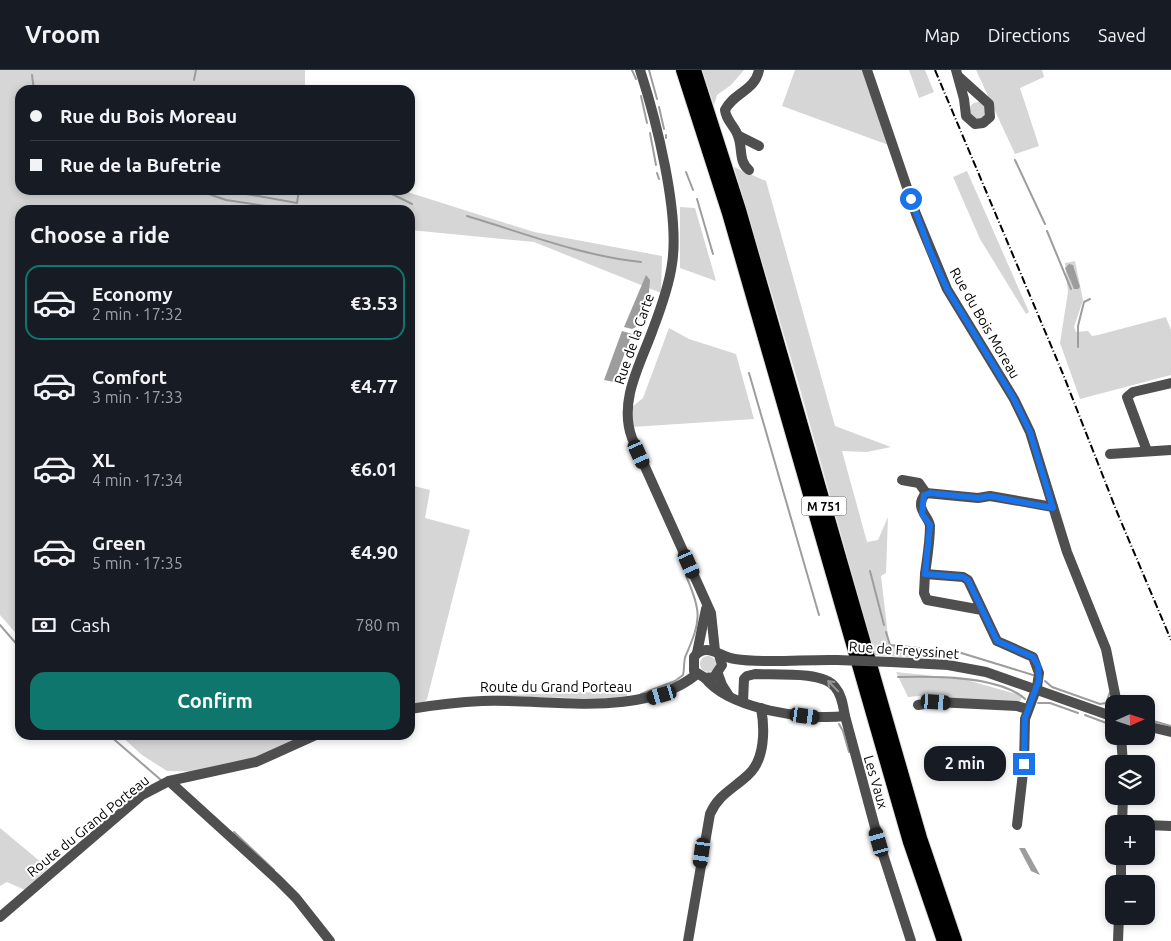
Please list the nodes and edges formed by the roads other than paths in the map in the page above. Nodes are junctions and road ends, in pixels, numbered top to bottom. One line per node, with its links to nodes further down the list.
1 (640, 70): 20 (street, Rue de la Carte)
2 (683, 70): 49 (highway, M 751)
3 (694, 70): 50 (highway, M 751)
4 (759, 70): 9 (street)
5 (867, 70): 18 (street, Rue du Bois Moreau)
6 (957, 74): 7 (street); 8 (street)
7 (982, 98): 8 (street); 8 (street)
8 (965, 108)
9 (739, 136): 10 (street); 11 (street)
10 (759, 146)
11 (748, 166)
12 (1171, 383): 14 (street)
13 (1171, 450): 14 (street)
14 (1147, 452): 15 (street)
15 (1110, 454)
16 (902, 480): 17 (street)
17 (926, 493): 18 (street); 19 (street)
18 (1053, 508): 28 (street, Rue du Bois Moreau)
19 (925, 574): 21 (street); 21 (street)
20 (707, 606): 22 (street); 23 (street, Rue de la Carte)
21 (982, 610): 27 (street)
22 (697, 653): 23 (street); 26 (street)
23 (717, 653): 24 (street); 25 (street)
24 (745, 660): 25 (street); 27 (street, Rue de Freyssinet, bridge)
25 (719, 672): 26 (street); 29 (street)
26 (701, 676): 29 (street); 32 (street, Route du Grand Porteau)
27 (1036, 690): 34 (street); 35 (street, Rue de Freyssinet)
28 (1114, 695)
29 (730, 696): 30 (street)
30 (743, 702): 33 (street); 36 (street, Les Vaux, one-way to 30)
31 (918, 705): 34 (street)
32 (415, 708)
33 (761, 708): 36 (street); 47 (street)
34 (1027, 709): 41 (street)
35 (1105, 714)
36 (845, 716): 48 (street, Les Vaux)
37 (1155, 728): 38 (street)
38 (1171, 732)
39 (305, 740): 40 (street, Route du Grand Porteau)
40 (169, 781): 44 (street, Route du Grand Porteau); 46 (street)
41 (1018, 825)
42 (1155, 826): 43 (street)
43 (1171, 826)
44 (0, 917)
45 (1119, 925): 51 (street)
46 (330, 941)
47 (688, 941)
48 (911, 941)
49 (944, 941)
50 (955, 941)
51 (1118, 941)

